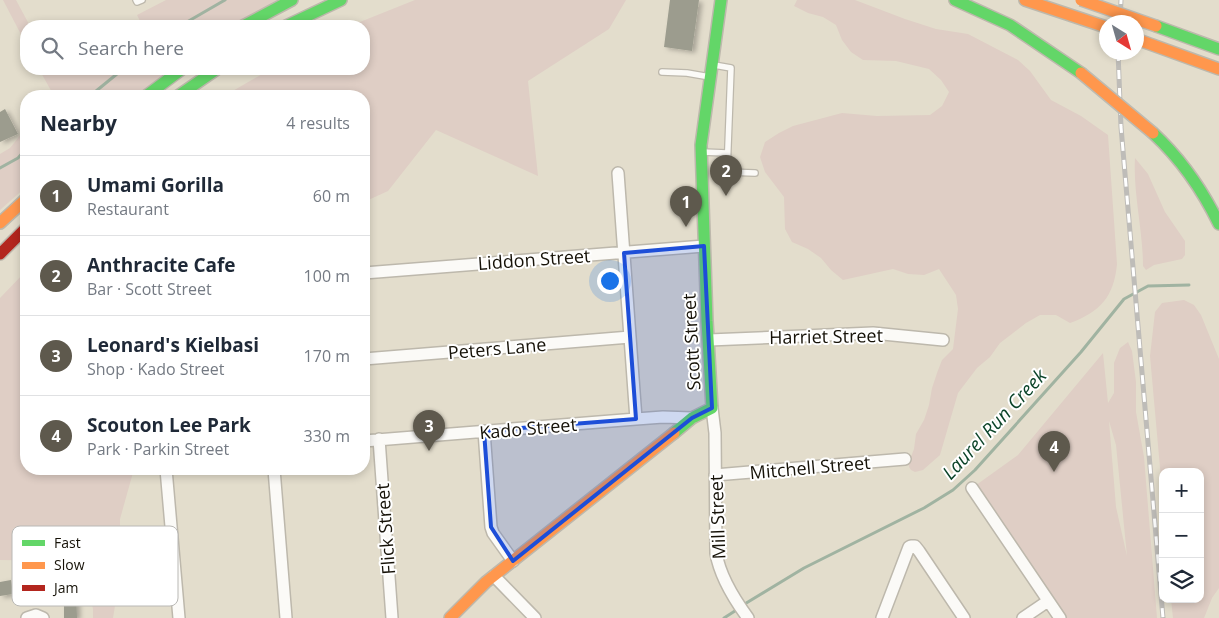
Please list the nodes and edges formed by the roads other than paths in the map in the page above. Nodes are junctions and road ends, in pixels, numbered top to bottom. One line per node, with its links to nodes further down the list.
1 (136, 0): 2 (lane)
2 (142, 0)
3 (292, 0): 9 (main road)
4 (341, 0): 10 (main road)
5 (721, 0): 14 (main road, Scott Street)
6 (955, 0): 28 (main road, bridge)
7 (1025, 0): 11 (main road)
8 (1080, 0): 13 (main road, bridge)
9 (254, 20)
10 (299, 20)
11 (1099, 24)
12 (1144, 42): 15 (main road)
13 (1219, 49)
14 (712, 65): 19 (main road, Scott Street); 23 (lane)
15 (1219, 69)
16 (662, 72): 19 (lane)
17 (174, 75): 20 (main road)
18 (208, 75): 21 (main road)
19 (710, 77): 22 (main road, Scott Street)
20 (154, 90)
21 (187, 90)
22 (701, 152): 23 (lane); 30 (main road, Scott Street)
23 (727, 153): 25 (lane)
24 (618, 173): 32 (street)
25 (755, 173)
26 (20, 205): 27 (main road)
27 (0, 223)
28 (1219, 224)
29 (20, 234): 31 (main road)
30 (704, 246): 32 (street, Liddon Street); 35 (main road, Scott Street)
31 (0, 252)
32 (624, 253): 33 (street, Liddon Street); 34 (street)
33 (370, 273)
34 (630, 337): 37 (street, Peters Lane); 40 (street)
35 (708, 340): 36 (street, Harriet Street); 38 (main road, Scott Street)
36 (943, 340)
37 (370, 359)
38 (712, 408): 39 (main road, Scott Street); 47 (street, Mill Street)
39 (692, 418): 40 (street, Kado Street); 50 (main road, Scott Street)
40 (636, 419): 41 (street, Kado Street)
41 (484, 432): 42 (street, Kado Street); 50 (street)
42 (378, 439): 43 (street, Kado Street); 57 (street, Flick Street)
43 (370, 440)
44 (904, 459): 47 (street, Mitchell Street)
45 (167, 475): 49 (street)
46 (274, 475): 56 (street)
47 (715, 475): 53 (street, Mill Street)
48 (972, 488): 52 (street)
49 (171, 526)
50 (512, 561): 51 (main road, Scott Street)
51 (494, 576): 58 (main road, Scott Street); 59 (street)
52 (1048, 601): 62 (street); 63 (street)
53 (747, 616)
54 (28, 618): 55 (street)
55 (43, 618)
56 (286, 618)
57 (392, 618)
58 (450, 618)
59 (535, 618)
60 (882, 618): 61 (street)
61 (964, 618)
62 (1023, 618)
63 (1060, 618)

